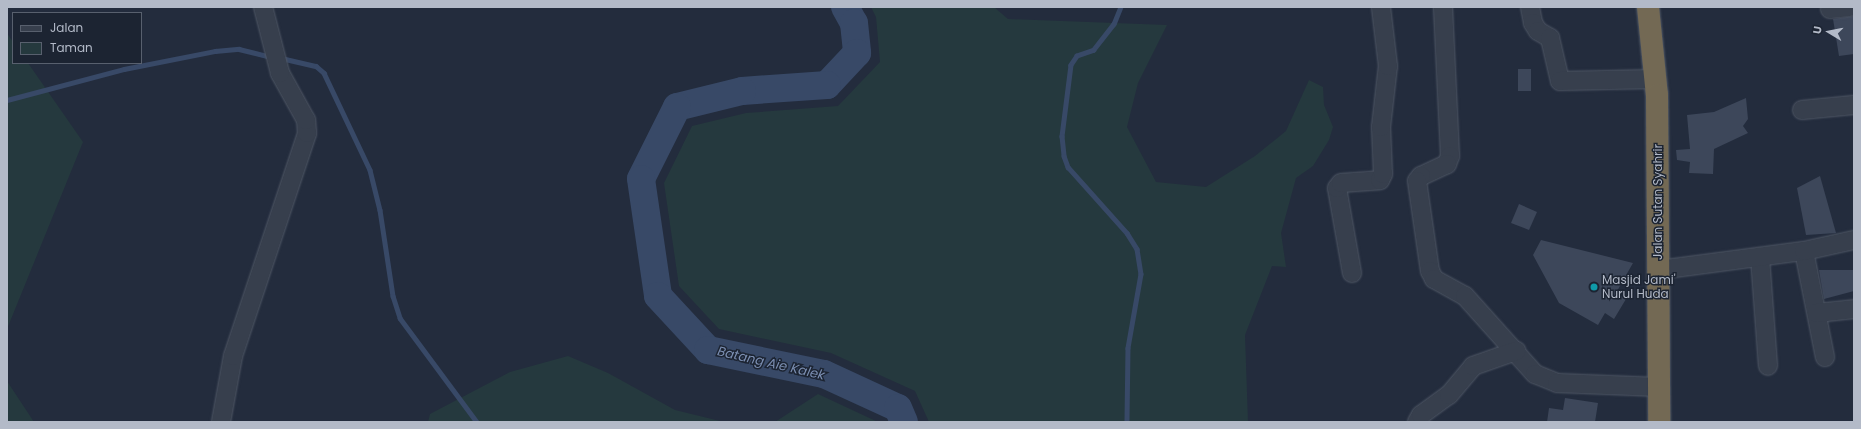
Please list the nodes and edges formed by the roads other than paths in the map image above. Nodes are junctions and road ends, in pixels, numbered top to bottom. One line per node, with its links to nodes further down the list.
1 (263, 7): 22 (street)
2 (1381, 7): 15 (street)
3 (1443, 7): 18 (street)
4 (1530, 7): 8 (street)
5 (1648, 7): 8 (highway, Jalan Sutan Syahrir)
6 (1849, 7): 7 (street)
7 (1830, 9)
8 (1656, 79): 14 (highway, Jalan Sutan Syahrir)
9 (1854, 105): 10 (street)
10 (1802, 110)
11 (1854, 240): 12 (street)
12 (1804, 251): 13 (street); 17 (street)
13 (1760, 257): 14 (street); 20 (street)
14 (1659, 270): 21 (highway, Jalan Sutan Syahrir)
15 (1352, 273)
16 (1854, 309): 17 (street)
17 (1817, 313): 19 (street)
18 (1516, 351): 21 (street); 23 (street)
19 (1825, 357)
20 (1768, 366)
21 (1659, 387): 24 (highway, Jalan Sutan Syahrir)
22 (221, 422)
23 (1417, 422)
24 (1660, 422)

